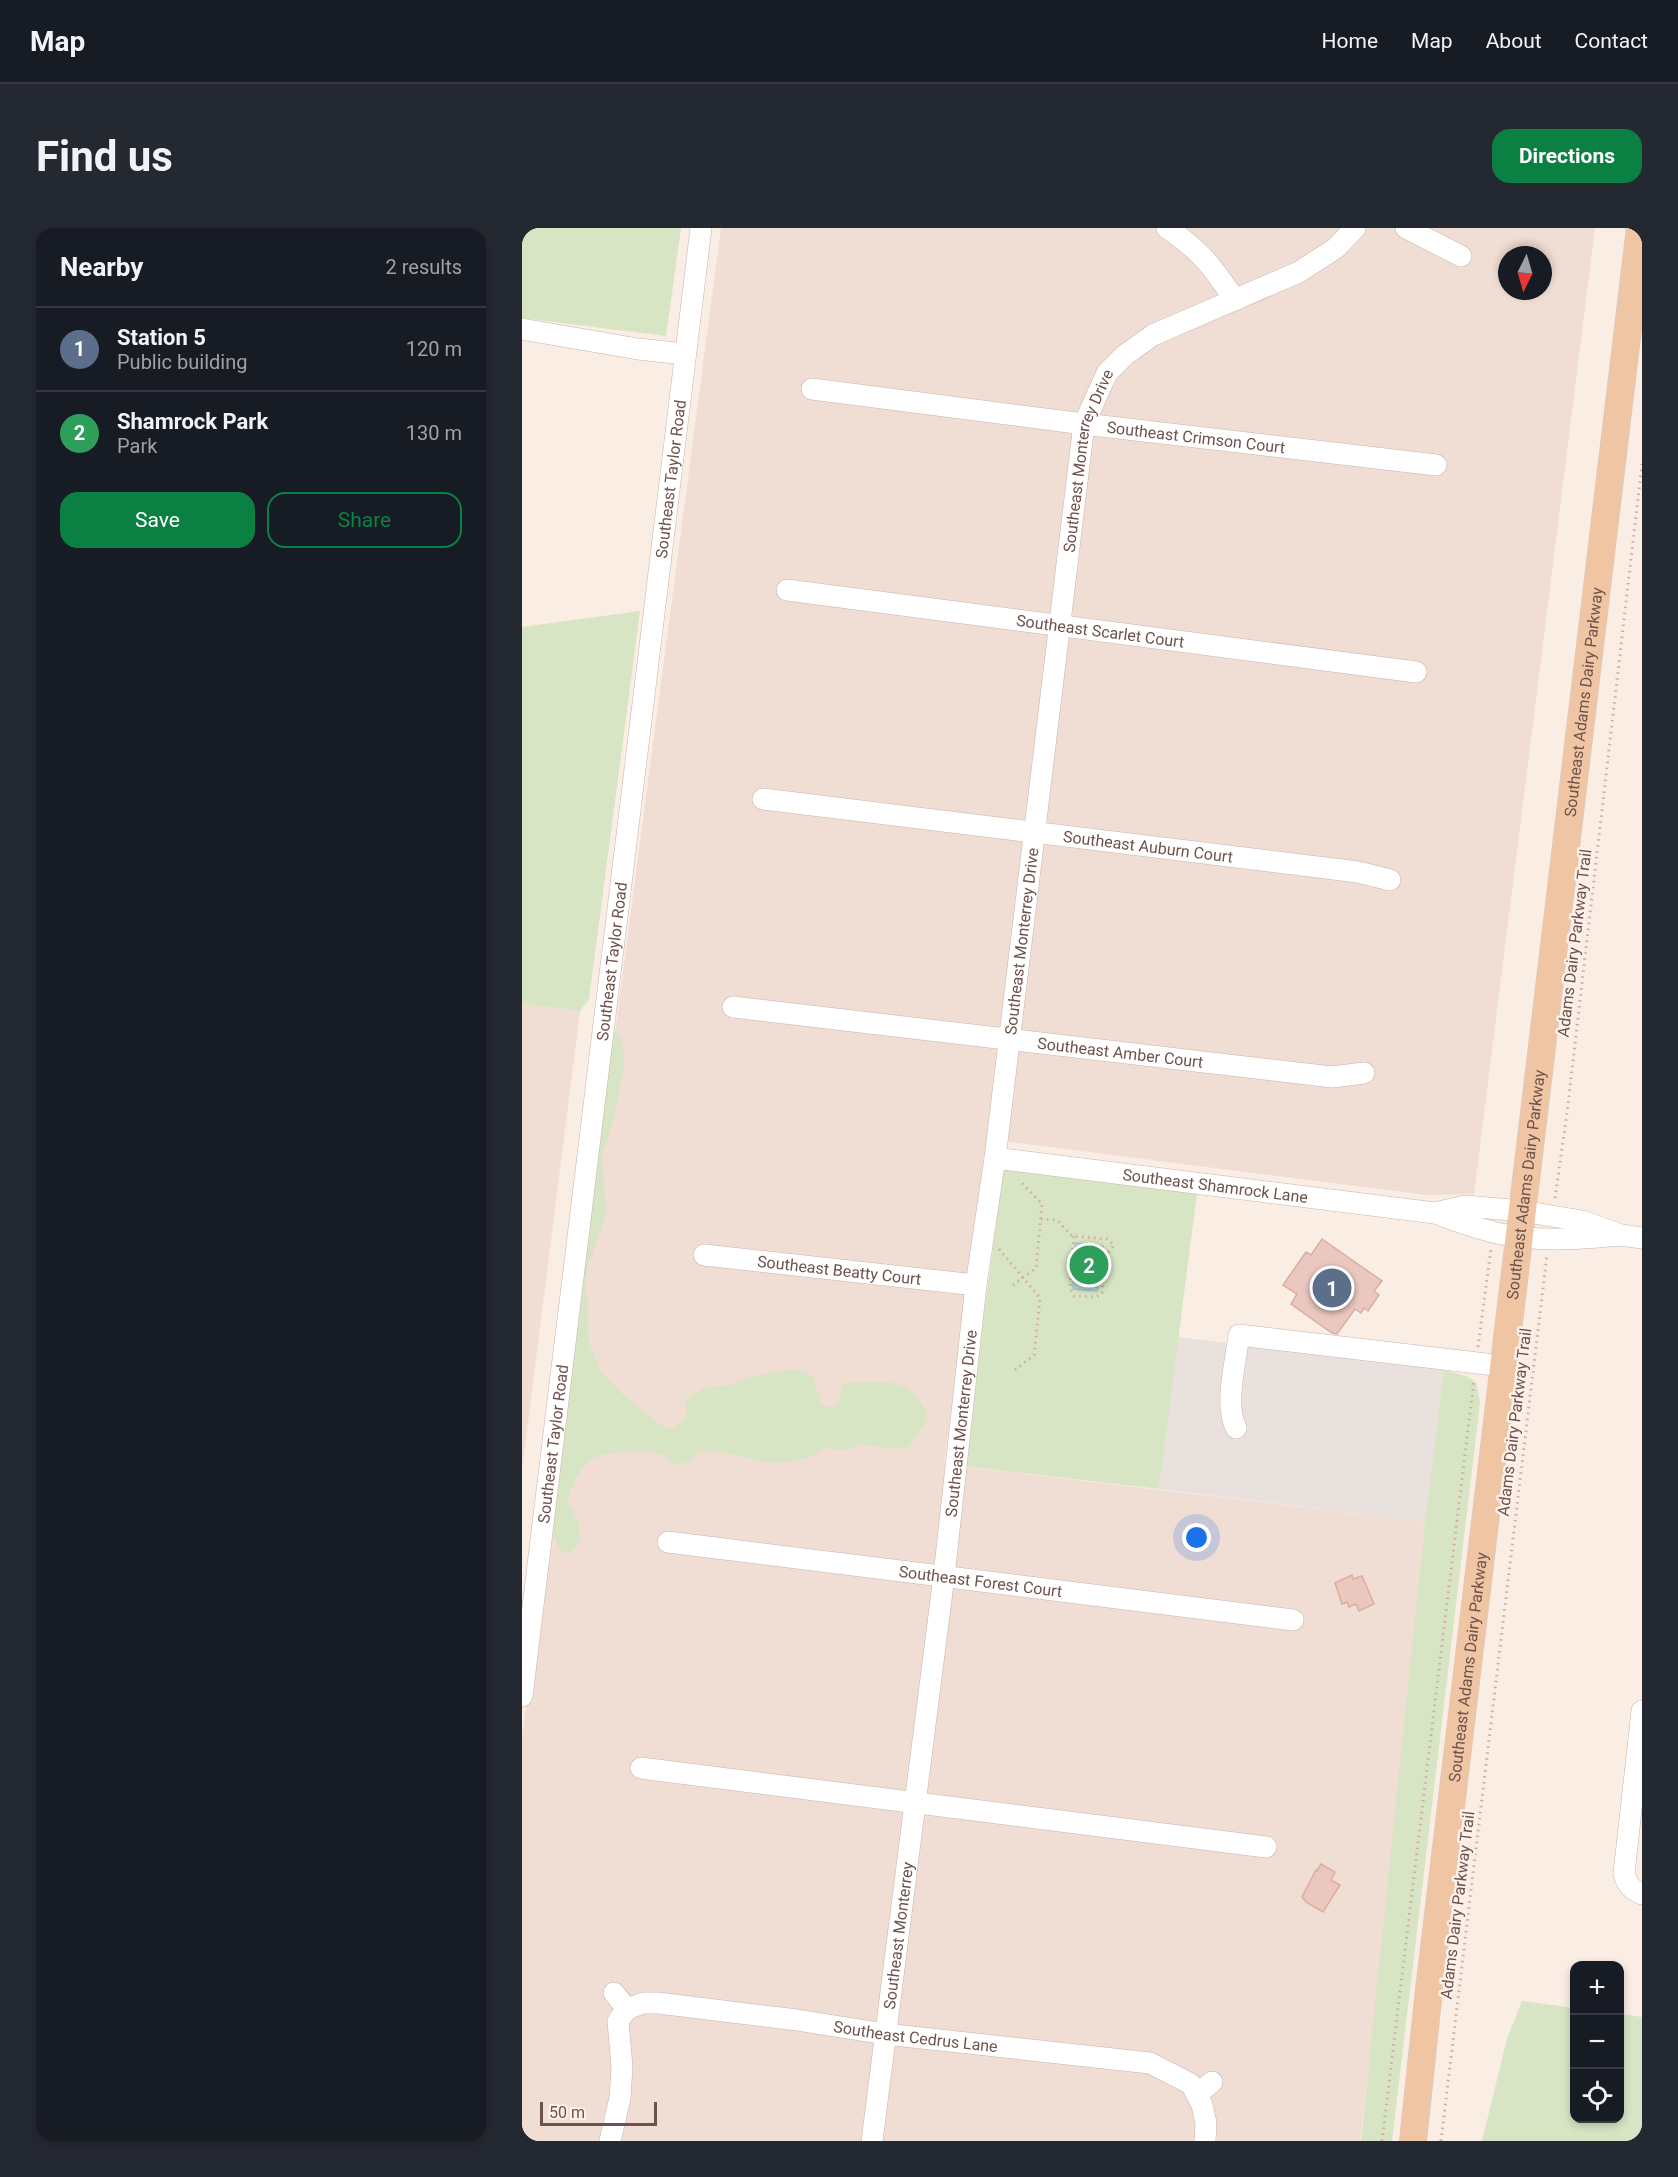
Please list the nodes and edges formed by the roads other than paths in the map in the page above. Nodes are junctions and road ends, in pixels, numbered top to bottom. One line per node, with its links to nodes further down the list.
1 (701, 228): 9 (street, Southeast Taylor Road)
2 (1167, 228): 7 (street)
3 (1355, 228): 7 (street, Southeast Monterrey Drive)
4 (1406, 228): 6 (street)
5 (1640, 228): 23 (main road, Southeast Adams Dairy Parkway)
6 (1461, 256)
7 (1235, 300): 11 (street, Southeast Monterrey Drive)
8 (522, 329): 9 (street)
9 (686, 354): 32 (street, Southeast Taylor Road)
10 (812, 389): 11 (street, Southeast Crimson Court)
11 (1084, 424): 12 (street, Southeast Crimson Court); 14 (street, Southeast Monterrey Drive)
12 (1436, 465)
13 (787, 590): 14 (street, Southeast Scarlet Court)
14 (1061, 627): 15 (street, Southeast Scarlet Court); 17 (street, Southeast Monterrey Drive)
15 (1416, 672)
16 (763, 799): 17 (street, Southeast Auburn Court)
17 (1036, 833): 18 (street, Southeast Auburn Court); 20 (street, Southeast Monterrey Drive)
18 (1390, 880)
19 (733, 1007): 20 (street, Southeast Amber Court)
20 (1010, 1040): 21 (street, Southeast Amber Court); 22 (street, Southeast Monterrey Drive)
21 (1364, 1073)
22 (995, 1158): 23 (street, Southeast Shamrock Lane); 26 (street, Southeast Monterrey Drive)
23 (1520, 1224): 24 (street, Southeast Shamrock Lane); 27 (main road, Southeast Adams Dairy Parkway)
24 (1632, 1237)
25 (704, 1255): 26 (street, Southeast Beatty Court)
26 (976, 1285): 30 (street, Southeast Monterrey Drive)
27 (1503, 1366): 28 (street); 42 (main road, Southeast Adams Dairy Parkway)
28 (1236, 1428)
29 (668, 1542): 30 (street, Southeast Forest Court)
30 (944, 1576): 31 (street, Southeast Forest Court); 35 (street, Southeast Monterrey Drive)
31 (1293, 1620)
32 (522, 1696)
33 (1642, 1711): 37 (street)
34 (641, 1768): 35 (street)
35 (916, 1802): 36 (street); 38 (street, Southeast Monterrey)
36 (1266, 1847)
37 (1630, 1891)
38 (885, 2034): 39 (street, Southeast Cedrus Lane); 40 (street, Southeast Monterrey); 41 (street, Southeast Cedrus Lane)
39 (610, 2141)
40 (872, 2141)
41 (1205, 2141)
42 (1413, 2141)

